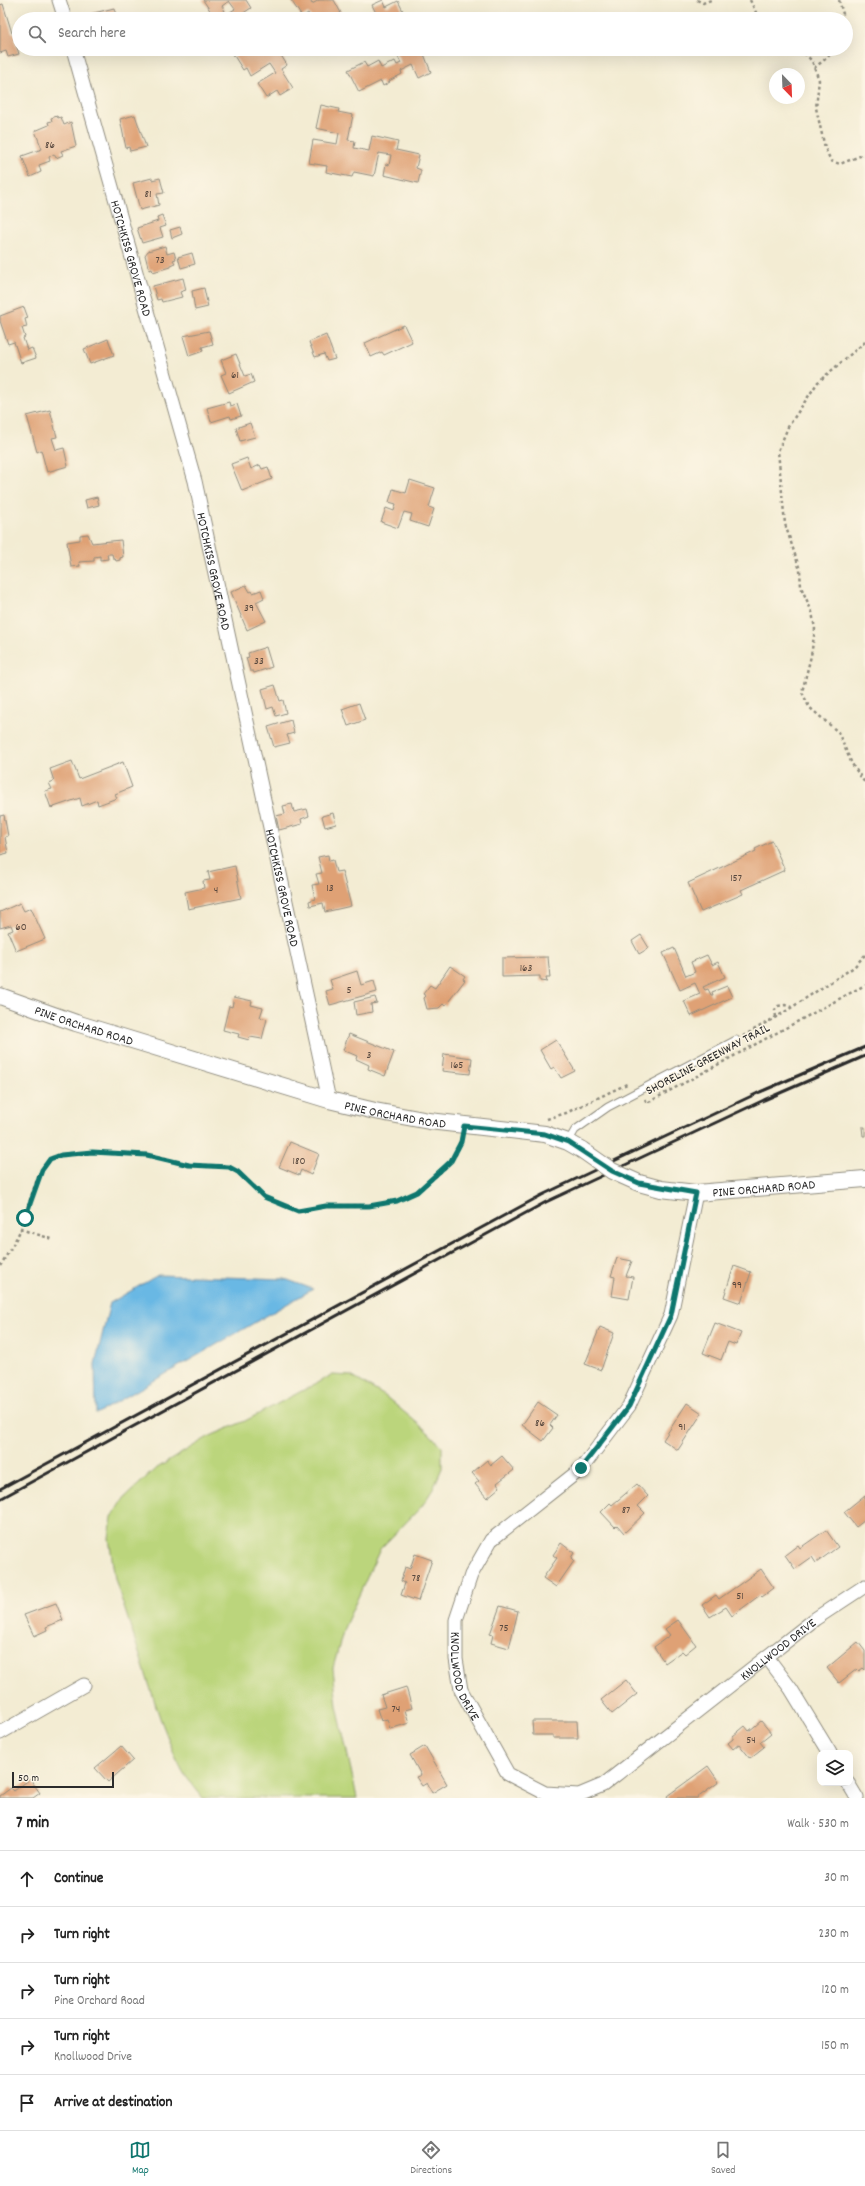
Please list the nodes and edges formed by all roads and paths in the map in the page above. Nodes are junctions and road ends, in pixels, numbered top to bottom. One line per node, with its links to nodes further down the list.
1 (59, 0): 6 (street)
2 (697, 0): 3 (path)
3 (711, 0)
4 (750, 0): 7 (path)
5 (839, 0): 8 (path)
6 (63, 12)
7 (756, 12)
8 (842, 12)
9 (75, 56): 23 (street, HOTCHKISS GROVE ROAD)
10 (807, 56): 12 (path)
11 (829, 56): 12 (path)
12 (814, 68): 13 (path)
13 (865, 154)
14 (865, 342): 15 (path)
15 (865, 783)
16 (865, 955): 19 (path)
17 (865, 986): 22 (path, SHORELINE GREENWAY TRAIL)
18 (0, 996): 23 (street, PINE ORCHARD ROAD)
19 (791, 1008): 20 (path); 20 (path)
20 (776, 1017): 21 (path)
21 (736, 1040): 22 (lane)
22 (641, 1091): 24 (path, SHORELINE GREENWAY TRAIL); 26 (lane)
23 (329, 1100): 25 (street, PINE ORCHARD ROAD)
24 (540, 1119)
25 (464, 1126): 26 (street, PINE ORCHARD ROAD); 29 (path)
26 (568, 1142): 28 (street, PINE ORCHARD ROAD, bridge)
27 (865, 1179): 28 (street, PINE ORCHARD ROAD)
28 (696, 1193): 33 (street, KNOLLWOOD DRIVE)
29 (20, 1230): 30 (path); 31 (path)
30 (52, 1239)
31 (0, 1266)
32 (865, 1586): 33 (street, KNOLLWOOD DRIVE)
33 (767, 1657): 36 (street)
34 (84, 1685): 35 (street)
35 (0, 1732)
36 (828, 1750)
37 (850, 1786): 38 (street)
38 (857, 1798)

